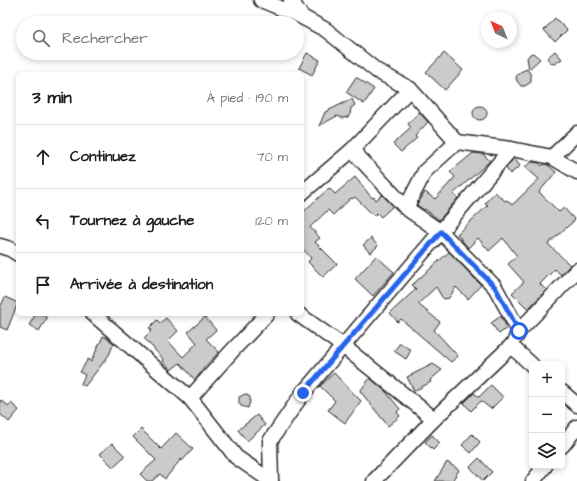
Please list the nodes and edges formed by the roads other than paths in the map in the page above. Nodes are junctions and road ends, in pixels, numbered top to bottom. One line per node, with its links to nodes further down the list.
1 (261, 0): 3 (street)
2 (291, 0): 4 (street)
3 (300, 16)
4 (301, 16)
5 (304, 18): 6 (street)
6 (410, 88): 8 (street); 10 (street)
7 (577, 133): 11 (street)
8 (457, 142): 9 (street); 14 (street)
9 (511, 149): 11 (street); 15 (street)
10 (352, 150): 13 (street); 14 (street)
11 (552, 157): 12 (street)
12 (577, 172)
13 (304, 191)
14 (406, 208): 15 (street)
15 (441, 232): 22 (street); 23 (street)
16 (0, 246): 17 (street)
17 (16, 253)
18 (577, 270): 22 (street)
19 (95, 316): 27 (street)
20 (265, 316): 27 (street)
21 (301, 316): 23 (street)
22 (519, 331): 24 (street)
23 (343, 346): 27 (street); 29 (street)
24 (511, 346): 25 (street); 29 (street)
25 (529, 362)
26 (565, 395): 28 (street)
27 (190, 398)
28 (577, 406)
29 (434, 419): 33 (street)
30 (577, 428): 31 (street)
31 (565, 442)
32 (542, 469): 34 (street)
33 (374, 481)
34 (532, 481)

